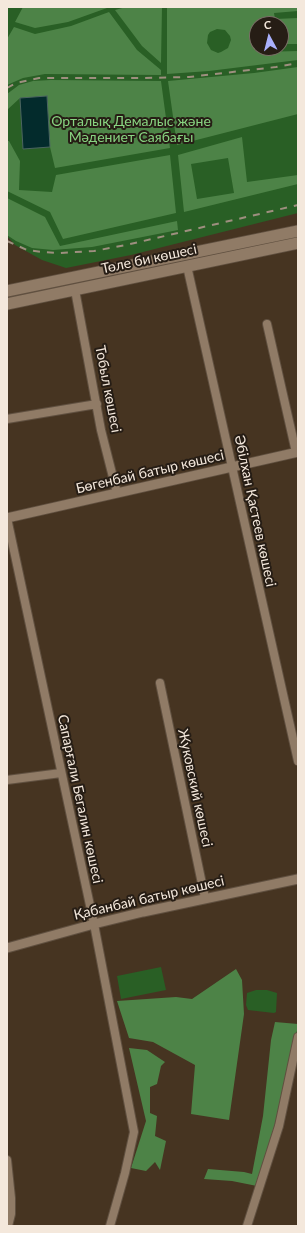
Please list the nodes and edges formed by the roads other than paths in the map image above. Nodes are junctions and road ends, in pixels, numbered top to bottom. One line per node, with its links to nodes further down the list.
1 (298, 229): 5 (main road, Төле би көшесі)
2 (298, 244): 3 (main road, Төле би көшесі)
3 (187, 266): 4 (main road, Төле би көшесі); 11 (street, Әбілхан Қастеев көшесі)
4 (75, 290): 6 (main road, Төле би көшесі); 8 (street, Тобыл көшесі)
5 (7, 291)
6 (7, 304)
7 (267, 324): 10 (street)
8 (97, 404): 9 (street); 12 (street, Тобыл көшесі)
9 (7, 419)
10 (297, 452): 11 (street, Бөгенбай батыр көшесі)
11 (233, 468): 12 (street, Бөгенбай батыр көшесі); 15 (street, Әбілхан Қастеев көшесі)
12 (117, 493): 13 (street, Бөгенбай батыр көшесі)
13 (7, 518): 16 (street, Сапарғали Бегалин көшесі)
14 (160, 683): 19 (street, Жуковский көшесі)
15 (298, 761)
16 (61, 773): 17 (street); 20 (street, Сапарғали Бегалин көшесі)
17 (7, 780)
18 (298, 879): 19 (street, Қабанбай батыр көшесі)
19 (205, 898): 20 (street, Қабанбай батыр көшесі)
20 (94, 924): 21 (street, Қабанбай батыр көшесі); 25 (street, Сапарғали Бегалин көшесі)
21 (7, 948)
22 (298, 1037): 26 (street)
23 (7, 1160): 24 (street)
24 (8, 1226)
25 (110, 1226)
26 (247, 1226)

